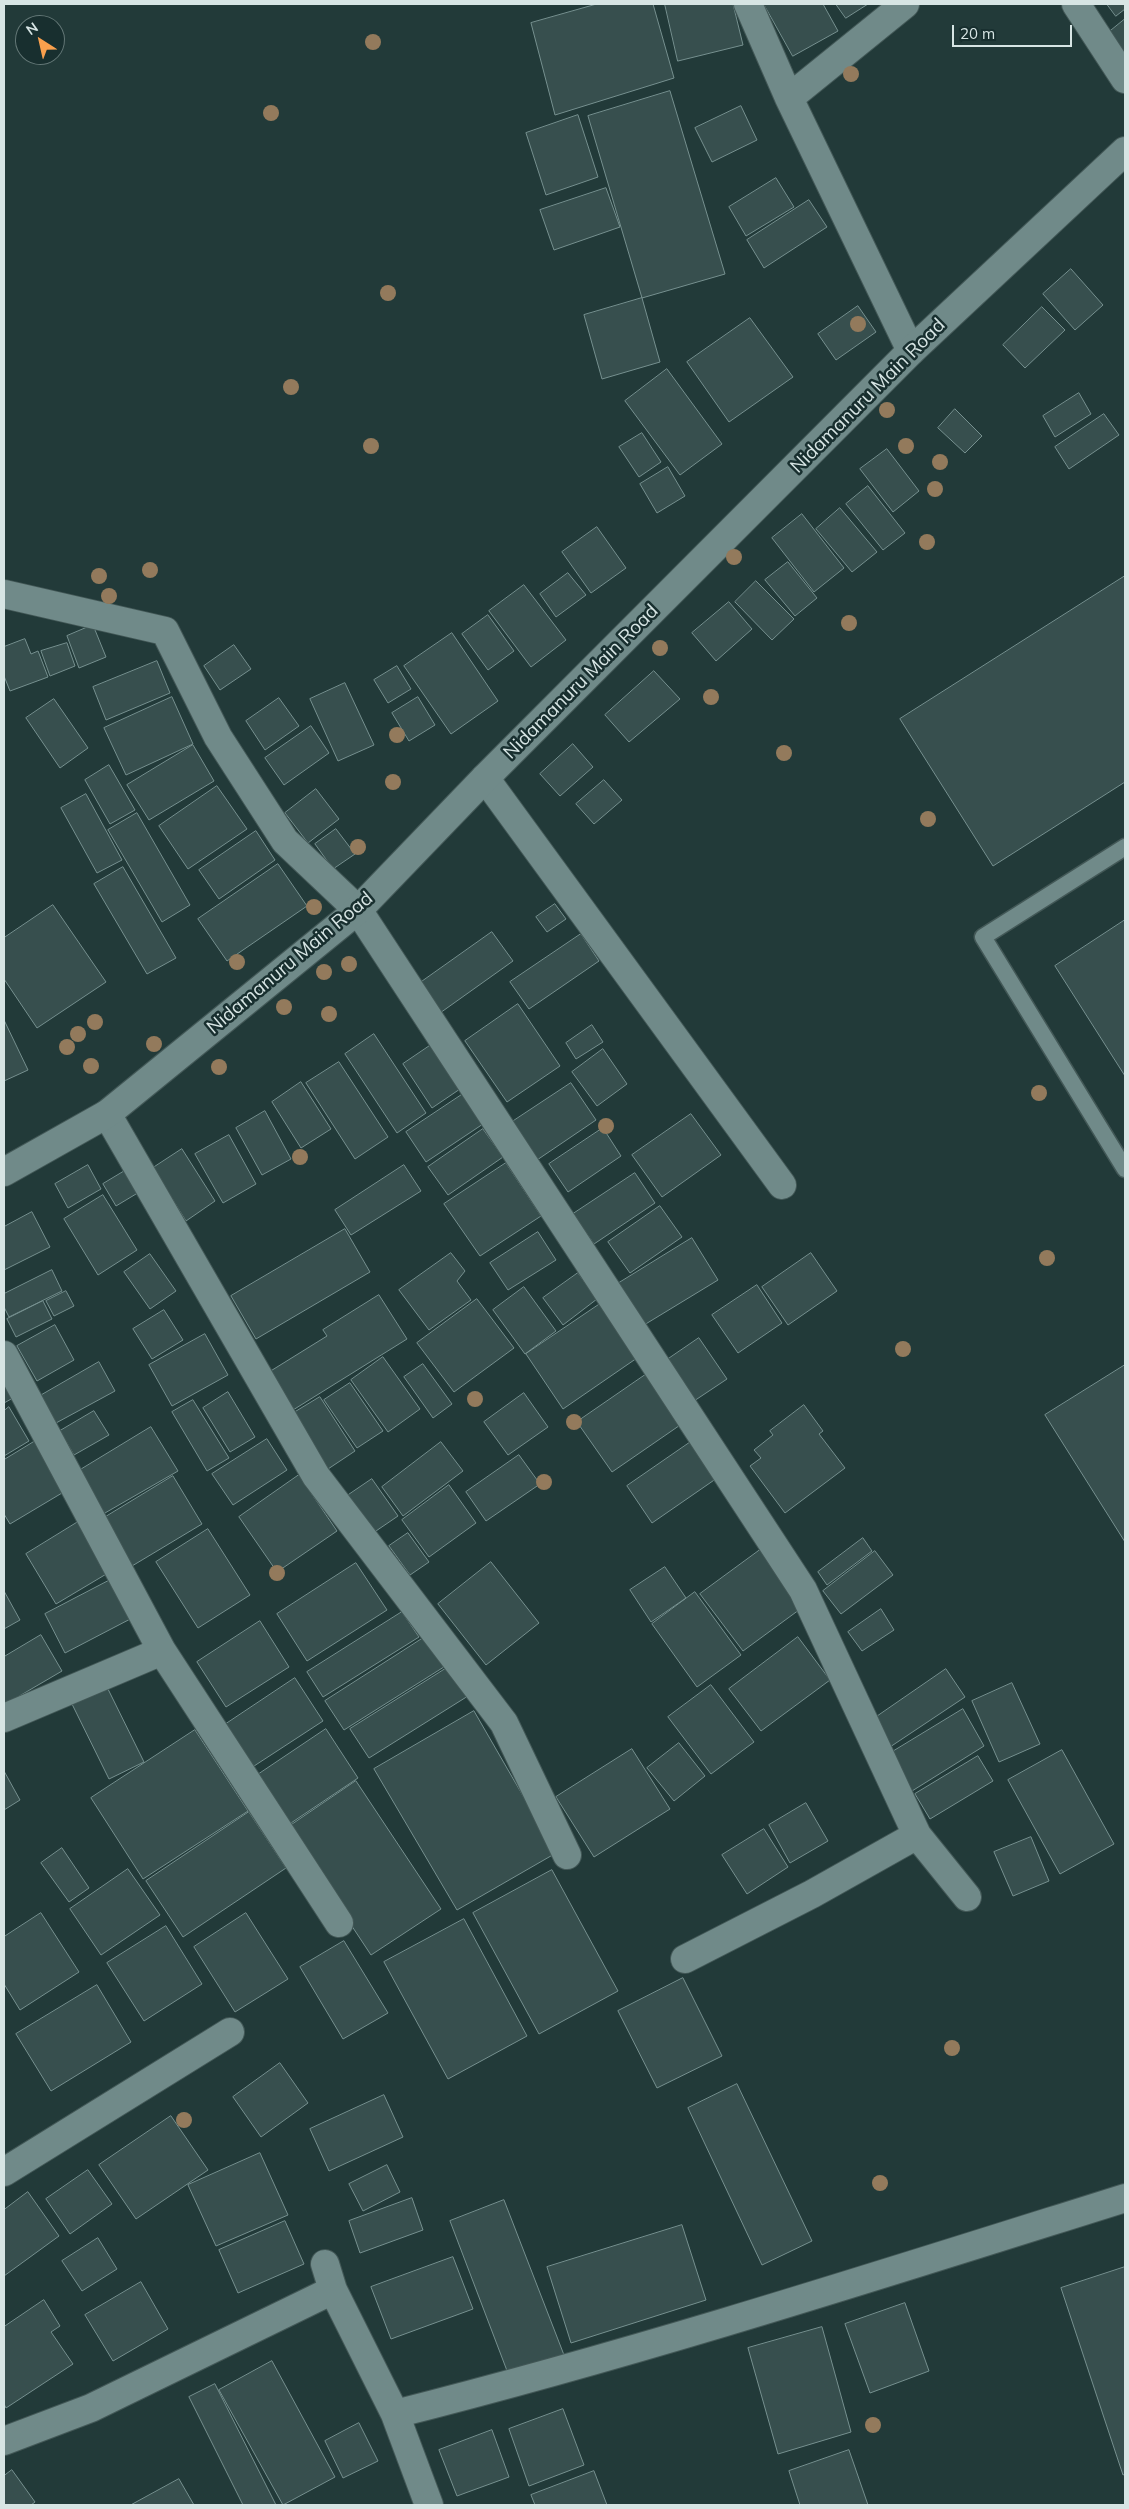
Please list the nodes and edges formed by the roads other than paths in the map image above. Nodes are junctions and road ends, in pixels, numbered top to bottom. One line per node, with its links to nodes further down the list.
1 (748, 4): 5 (street)
2 (905, 4): 5 (street)
3 (1076, 4): 4 (street)
4 (1125, 79)
5 (789, 98): 7 (street)
6 (1125, 151): 7 (street, Nidamanuru Main Road)
7 (911, 351): 9 (street, Nidamanuru Main Road)
8 (4, 594): 11 (street)
9 (485, 778): 11 (street, Nidamanuru Main Road); 15 (street)
10 (1125, 847): 13 (lane)
11 (358, 910): 12 (street, Nidamanuru Main Road); 19 (street)
12 (107, 1114): 14 (street, Nidamanuru Main Road); 20 (street)
13 (1125, 1169)
14 (4, 1172)
15 (782, 1185)
16 (4, 1355): 17 (street)
17 (162, 1651): 18 (street); 22 (street)
18 (4, 1718)
19 (918, 1835): 21 (street); 23 (street)
20 (567, 1855)
21 (967, 1897)
22 (339, 1923)
23 (685, 1959)
24 (230, 2032): 25 (street)
25 (4, 2172)
26 (1125, 2198): 29 (street)
27 (325, 2264): 28 (street)
28 (333, 2290): 29 (street); 30 (street)
29 (395, 2414): 31 (street)
30 (4, 2441)
31 (430, 2505)

